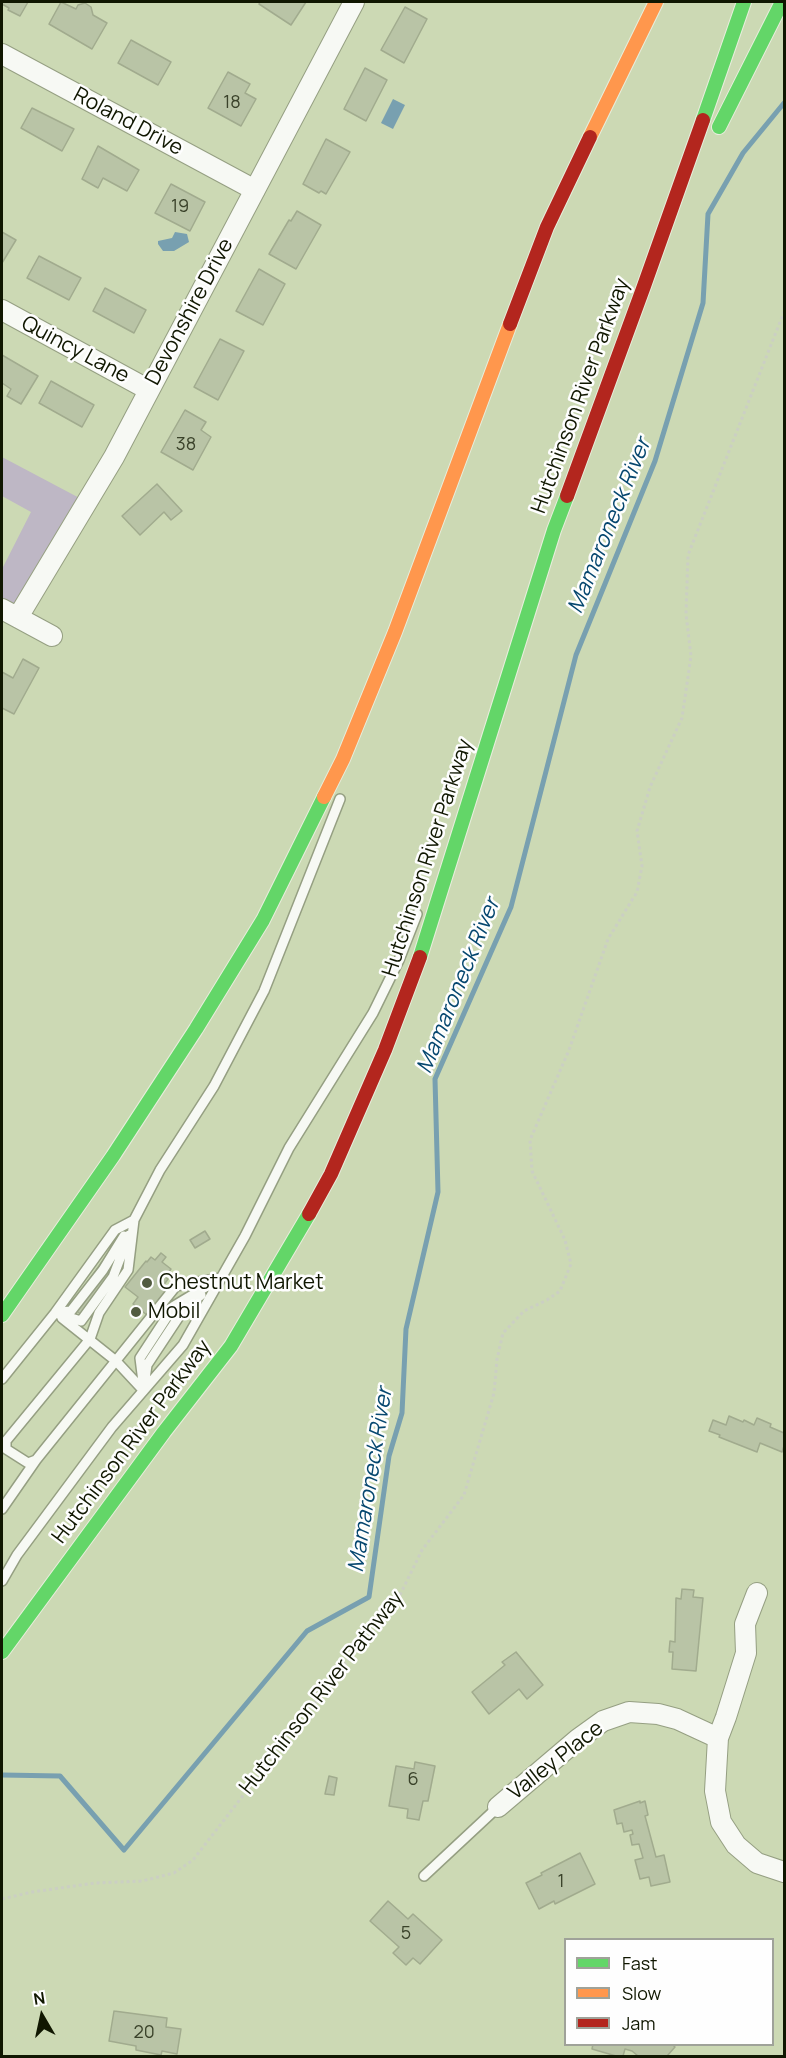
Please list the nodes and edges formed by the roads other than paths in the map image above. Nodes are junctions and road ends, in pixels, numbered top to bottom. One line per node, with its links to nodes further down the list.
1 (354, 2): 9 (street, Devonshire Drive)
2 (656, 2): 10 (highway)
3 (744, 2): 11 (highway, Hutchinson River Parkway)
4 (782, 2): 7 (highway)
5 (2, 54): 9 (street, Roland Drive)
6 (596, 95): 10 (highway)
7 (713, 141)
8 (700, 170): 11 (highway)
9 (255, 190): 13 (street, Devonshire Drive)
10 (547, 226): 15 (highway)
11 (644, 286): 18 (highway, Hutchinson River Parkway)
12 (2, 309): 13 (street, Quincy Lane)
13 (149, 390): 14 (street, Devonshire Drive)
14 (10, 613): 16 (street)
15 (395, 632): 17 (lane); 25 (highway)
16 (52, 636)
17 (352, 764)
18 (475, 785): 20 (lane); 34 (highway, Hutchinson River Parkway)
19 (345, 787): 22 (lane)
20 (437, 868)
21 (419, 909): 23 (lane)
22 (134, 1220): 24 (lane); 24 (lane); 26 (lane)
23 (221, 1278): 27 (lane); 29 (lane); 29 (lane)
24 (55, 1313): 26 (lane); 28 (lane)
25 (2, 1315)
26 (90, 1339): 27 (lane); 30 (lane)
27 (116, 1360): 29 (lane); 30 (lane)
28 (2, 1379)
29 (144, 1390): 32 (lane)
30 (36, 1460): 31 (lane)
31 (2, 1509)
32 (2, 1581)
33 (757, 1593): 35 (street)
34 (2, 1652)
35 (718, 1738): 36 (street, Valley Place); 37 (street)
36 (498, 1807): 38 (lane)
37 (784, 1872)
38 (424, 1876)

